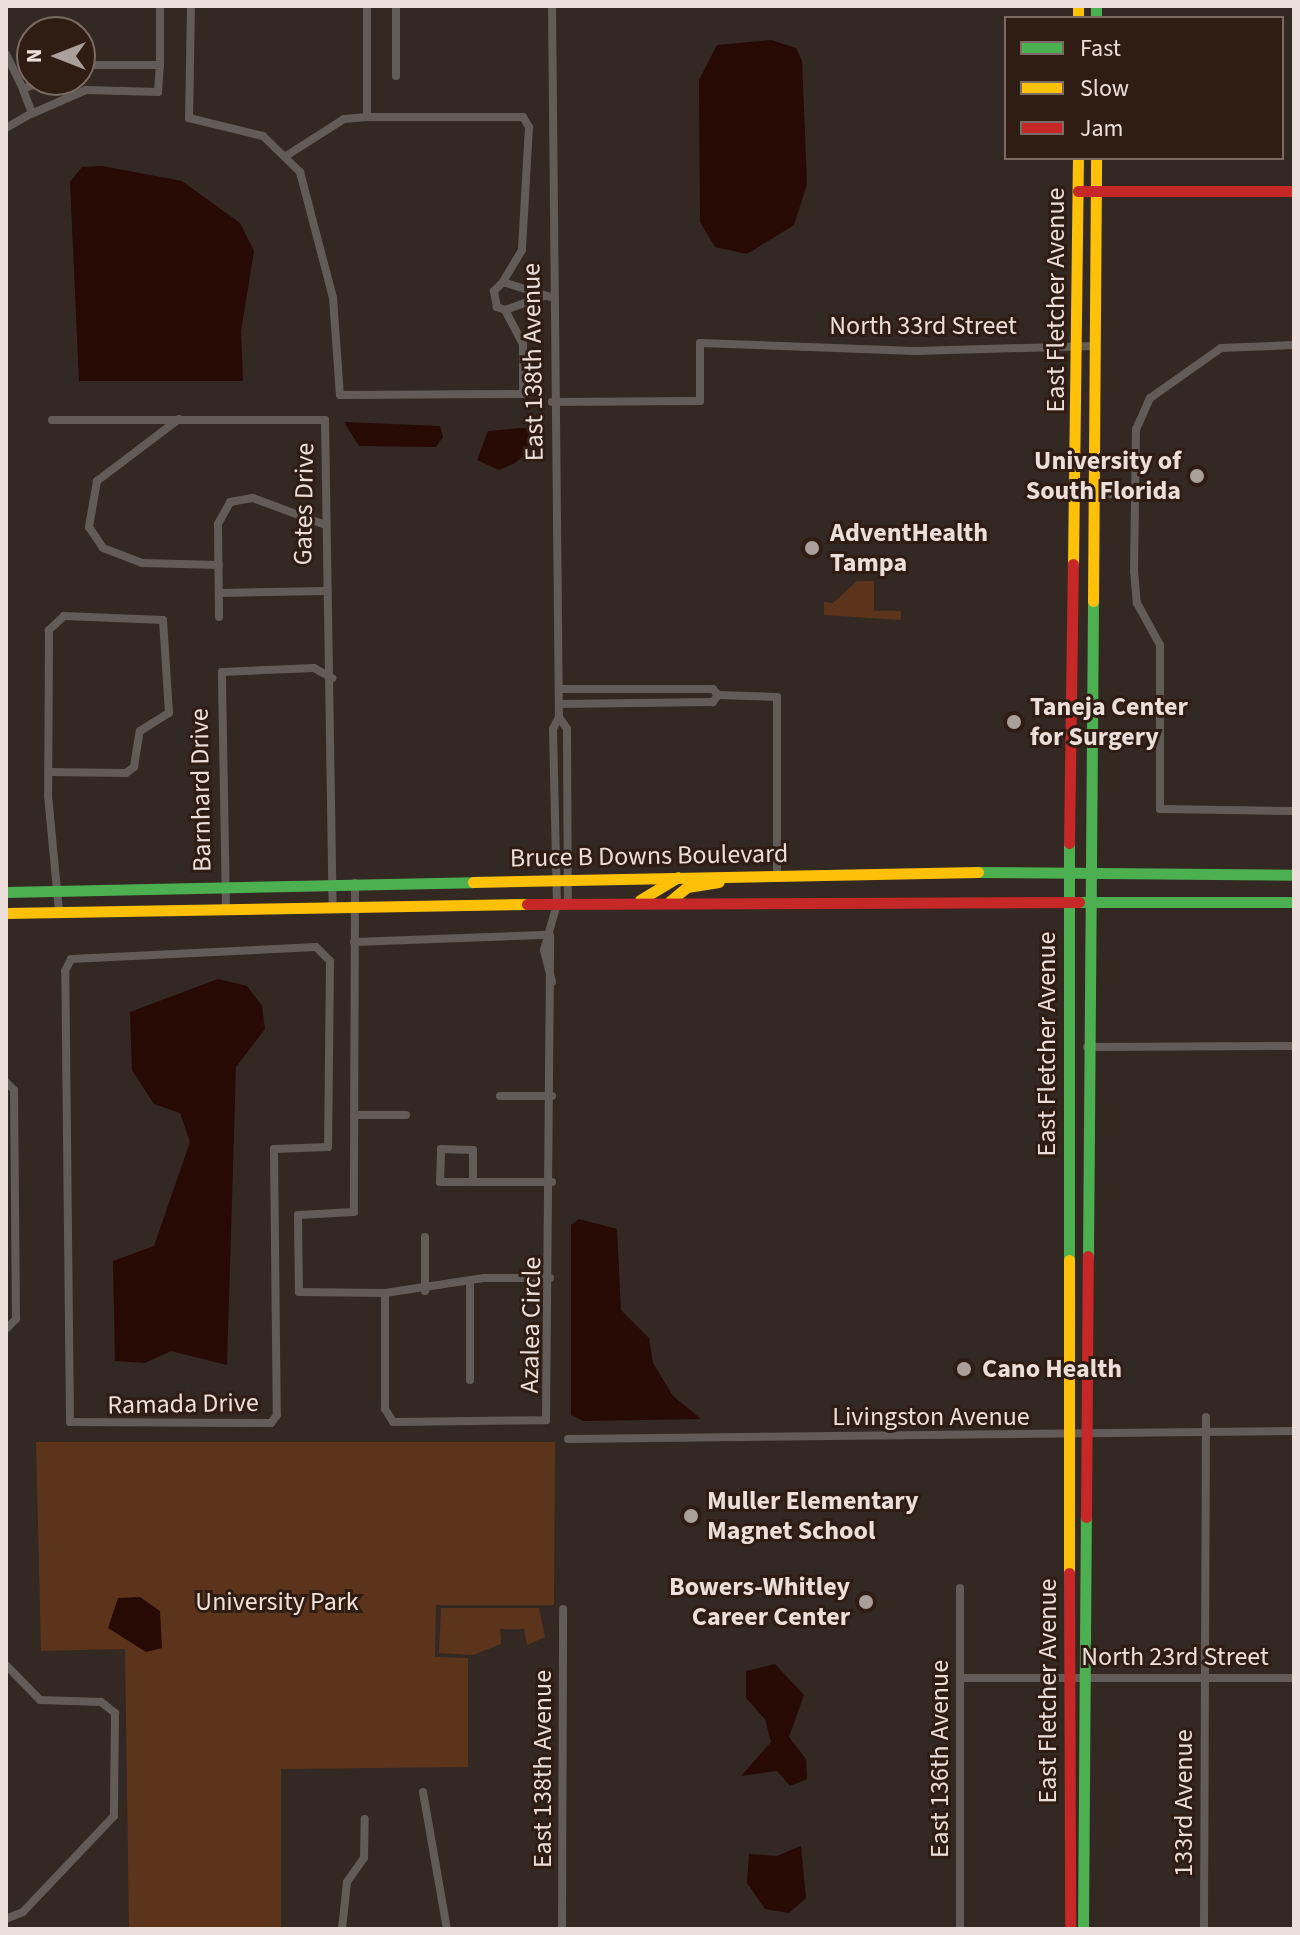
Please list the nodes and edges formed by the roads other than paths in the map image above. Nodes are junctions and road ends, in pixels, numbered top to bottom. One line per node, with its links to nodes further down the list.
1 (160, 6): 8 (street)
2 (191, 6): 15 (street)
3 (367, 6): 13 (street)
4 (396, 6): 10 (street)
5 (552, 6): 22 (street, East 138th Avenue)
6 (6, 54): 9 (street)
7 (96, 65): 8 (street)
8 (160, 65): 12 (street)
9 (16, 75)
10 (396, 76)
11 (25, 96): 12 (street)
12 (31, 114): 14 (street)
13 (367, 117): 15 (street); 21 (street)
14 (6, 128)
15 (286, 156): 23 (street)
16 (1078, 160): 19 (main road, East Fletcher Avenue)
17 (1096, 160): 18 (main road, East Fletcher Avenue)
18 (1096, 190): 19 (main road); 20 (main road); 26 (main road, East Fletcher Avenue)
19 (1078, 191): 25 (main road, East Fletcher Avenue)
20 (1294, 191)
21 (503, 282): 22 (street); 23 (street)
22 (548, 297): 23 (street); 27 (street, East 138th Avenue)
23 (505, 310)
24 (1294, 345): 30 (street)
25 (1078, 346): 26 (street, North 33rd Street); 27 (street, North 33rd Street); 44 (main road, East Fletcher Avenue)
26 (1095, 346): 31 (main road, East Fletcher Avenue)
27 (552, 402): 38 (street, East 138th Avenue)
28 (180, 418): 29 (street, Gates Drive); 32 (street, Gates Drive); 33 (street)
29 (52, 420)
30 (1134, 493): 31 (street); 43 (street)
31 (1095, 495): 45 (main road, East Fletcher Avenue)
32 (323, 524): 33 (street); 34 (street, Gates Drive)
33 (219, 565): 35 (street)
34 (325, 591): 35 (street); 37 (street, Gates Drive)
35 (219, 593): 36 (street)
36 (219, 617)
37 (332, 678): 53 (street, Gates Drive); 54 (street, Barnhard Drive)
38 (559, 689): 39 (street); 40 (street, East 138th Avenue)
39 (718, 695): 40 (street); 47 (street)
40 (559, 704): 41 (street, East 138th Avenue)
41 (559, 717): 50 (street, East 138th Avenue); 51 (street, East 138th Avenue)
42 (49, 772): 42 (street); 55 (street)
43 (1294, 811)
44 (1068, 874): 45 (main road, Bruce B Downs Boulevard); 47 (main road, Bruce B Downs Boulevard); 57 (main road, East Fletcher Avenue)
45 (1086, 874): 48 (main road, Bruce B Downs Boulevard); 58 (main road, East Fletcher Avenue)
46 (751, 875): 47 (main road, Bruce B Downs Boulevard); 49 (main road, Bruce B Downs Boulevard); 60 (main road)
47 (777, 875)
48 (1294, 875)
49 (678, 877): 50 (main road, Bruce B Downs Boulevard); 59 (main road)
50 (568, 878): 51 (main road, Bruce B Downs Boulevard); 62 (street, East 138th Avenue)
51 (552, 879): 52 (main road, Bruce B Downs Boulevard); 62 (street, East 138th Avenue)
52 (355, 883): 53 (main road, Bruce B Downs Boulevard); 64 (street)
53 (333, 884): 54 (main road, Bruce B Downs Boulevard); 63 (street, Gates Drive)
54 (222, 888): 55 (main road, Bruce B Downs Boulevard); 65 (street, Barnhard Drive)
55 (58, 890): 56 (main road, Bruce B Downs Boulevard); 66 (street)
56 (6, 892)
57 (1068, 900): 58 (main road, Bruce B Downs Boulevard); 60 (main road, Bruce B Downs Boulevard); 79 (main road, East Fletcher Avenue)
58 (1086, 901): 61 (main road, Bruce B Downs Boulevard); 75 (main road, East Fletcher Avenue)
59 (636, 902): 60 (main road, Bruce B Downs Boulevard); 62 (main road, Bruce B Downs Boulevard)
60 (669, 902)
61 (1294, 902)
62 (562, 904): 64 (main road, Bruce B Downs Boulevard); 68 (street, Azalea Circle)
63 (333, 907): 64 (main road, Bruce B Downs Boulevard); 65 (main road, Bruce B Downs Boulevard)
64 (354, 907): 70 (street)
65 (226, 909): 66 (main road, Bruce B Downs Boulevard)
66 (59, 912): 67 (main road, Bruce B Downs Boulevard)
67 (6, 913)
68 (549, 935): 69 (street); 72 (street, Azalea Circle); 73 (street, Azalea Circle)
69 (528, 937): 70 (street); 72 (street)
70 (354, 942): 80 (street)
71 (215, 949): 71 (street, Ramada Drive)
72 (544, 950): 73 (street, Azalea Circle)
73 (552, 982): 78 (street, Azalea Circle)
74 (1294, 1046): 75 (street)
75 (1085, 1047): 84 (main road, East Fletcher Avenue)
76 (6, 1082): 85 (street)
77 (500, 1096): 78 (street)
78 (552, 1096): 83 (street, Azalea Circle)
79 (1069, 1103): 84 (main road); 97 (main road, East Fletcher Avenue)
80 (354, 1115): 81 (street); 90 (street)
81 (406, 1115)
82 (473, 1182): 82 (street); 83 (street)
83 (552, 1182): 87 (street, Azalea Circle)
84 (1084, 1194): 96 (main road, East Fletcher Avenue)
85 (10, 1208): 91 (street)
86 (425, 1237): 89 (street)
87 (550, 1278): 88 (street); 90 (street, Azalea Circle)
88 (470, 1282): 89 (street); 92 (street)
89 (425, 1291): 90 (street)
90 (385, 1293)
91 (6, 1329)
92 (470, 1380)
93 (1206, 1417): 94 (street, 133rd Avenue)
94 (1206, 1430): 95 (street, Livingston Avenue); 96 (street, Livingston Avenue); 105 (street, 133rd Avenue)
95 (1294, 1431)
96 (1083, 1434): 97 (street, Livingston Avenue); 103 (main road, East Fletcher Avenue)
97 (1070, 1435): 98 (street, Livingston Avenue); 102 (main road, East Fletcher Avenue)
98 (568, 1439)
99 (960, 1588): 104 (street, East 136th Avenue)
100 (563, 1609): 112 (street, East 138th Avenue)
101 (6, 1665): 109 (street)
102 (1068, 1677): 103 (street, North 23rd Street); 104 (street, North 23rd Street); 114 (main road, East Fletcher Avenue)
103 (1084, 1677): 105 (street, North 23rd Street); 115 (main road, East Fletcher Avenue)
104 (961, 1678): 113 (street, East 136th Avenue)
105 (1205, 1678): 106 (street, North 23rd Street); 116 (street, 133rd Avenue)
106 (1294, 1678)
107 (423, 1792): 111 (street)
108 (365, 1819): 110 (street)
109 (6, 1919)
110 (342, 1929)
111 (447, 1929)
112 (562, 1929)
113 (960, 1929)
114 (1070, 1929)
115 (1083, 1929)
116 (1204, 1929)

